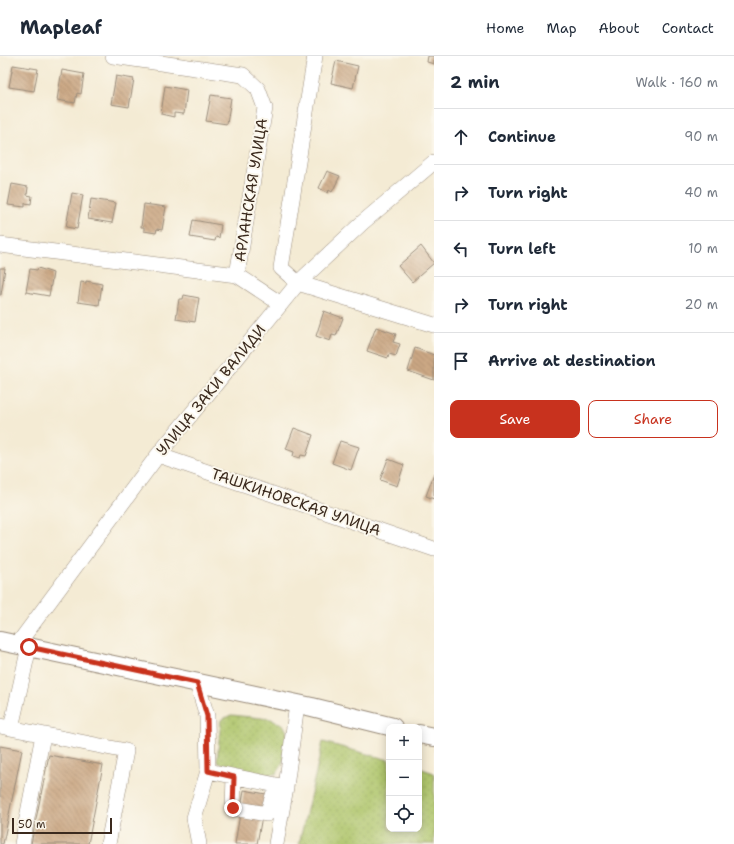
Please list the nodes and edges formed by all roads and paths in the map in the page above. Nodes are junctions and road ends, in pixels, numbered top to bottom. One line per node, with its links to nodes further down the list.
1 (113, 56): 5 (street, АРЛАНСКАЯ УЛИЦА)
2 (315, 56): 6 (street)
3 (434, 162): 6 (street, УЛИЦА ЗАКИ ВАЛИДИ)
4 (0, 245): 5 (street)
5 (237, 275): 7 (street)
6 (298, 283): 7 (street, УЛИЦА ЗАКИ ВАЛИДИ); 8 (street)
7 (281, 304): 9 (street, УЛИЦА ЗАКИ ВАЛИДИ)
8 (434, 325)
9 (158, 455): 10 (street, ТАШКИНОВСКАЯ УЛИЦА); 11 (street, УЛИЦА ЗАКИ ВАЛИДИ)
10 (434, 549)
11 (15, 644): 12 (main road); 15 (street)
12 (197, 683): 13 (main road); 19 (street)
13 (297, 704): 14 (main road); 21 (street)
14 (386, 725)
15 (5, 727): 16 (street)
16 (43, 735): 22 (street); 23 (street)
17 (422, 735): 18 (main road)
18 (434, 737)
19 (208, 771): 20 (street); 24 (street)
20 (234, 777): 21 (street); 21 (street)
21 (281, 786): 25 (street)
22 (22, 844)
23 (108, 844)
24 (199, 844)
25 (276, 844)

